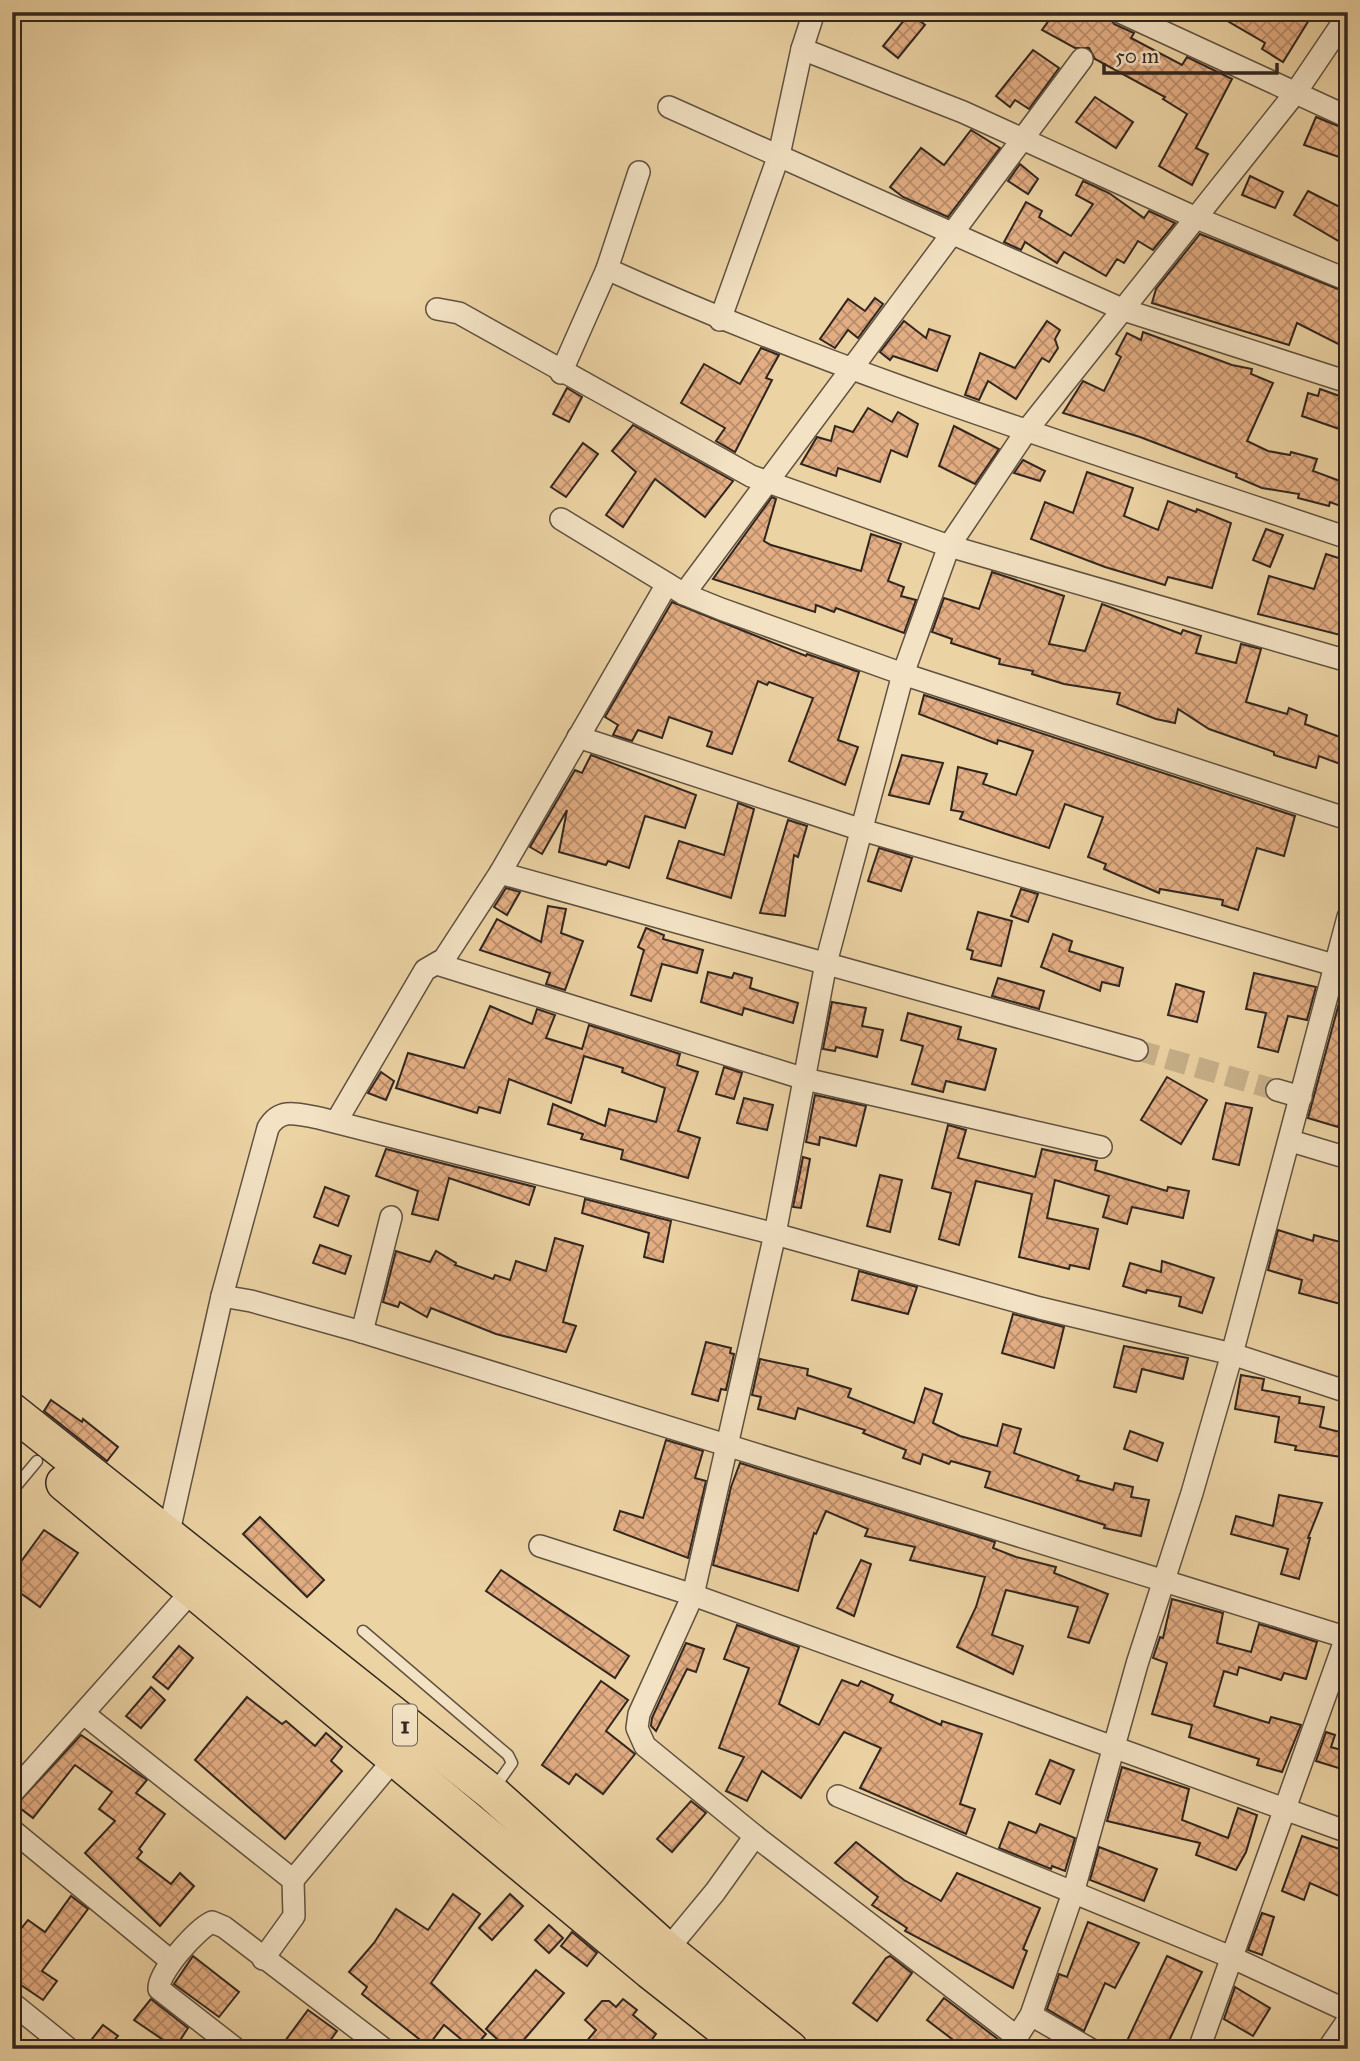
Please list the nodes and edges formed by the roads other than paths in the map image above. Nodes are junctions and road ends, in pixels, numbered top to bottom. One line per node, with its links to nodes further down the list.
1 (814, 12): 4 (street)
2 (1120, 12): 6 (street)
3 (1348, 15): 6 (street)
4 (802, 49): 9 (street); 10 (street)
5 (1082, 59): 9 (street)
6 (1296, 92): 8 (street); 12 (street)
7 (669, 107): 10 (street)
8 (1348, 117)
9 (1023, 139): 12 (street); 13 (street)
10 (779, 155): 13 (street); 18 (street)
11 (639, 172): 14 (street)
12 (1194, 217): 15 (street); 17 (street)
13 (951, 234): 17 (street); 19 (street)
14 (607, 269): 18 (street); 20 (street)
15 (1348, 280)
16 (438, 309): 20 (street)
17 (1124, 310): 21 (street); 22 (street)
18 (720, 320): 19 (street)
19 (849, 368): 22 (street); 23 (street)
20 (561, 373): 23 (street)
21 (1348, 382)
22 (1027, 430): 25 (street); 26 (street)
23 (767, 482): 26 (street); 27 (street)
24 (561, 519): 27 (street)
25 (1348, 538)
26 (950, 546): 28 (street); 29 (street)
27 (675, 589): 29 (street); 30 (street)
28 (1348, 661)
29 (903, 674): 31 (street); 32 (street)
30 (578, 737): 32 (street); 33 (street)
31 (1348, 819)
32 (862, 830): 35 (street); 37 (street)
33 (499, 873): 35 (street); 36 (street)
34 (1348, 917): 37 (street)
35 (826, 963): 38 (street); 39 (street)
36 (438, 964): 39 (street); 42 (street)
37 (1340, 968): 41 (street)
38 (1138, 1050)
39 (805, 1079): 44 (street); 47 (street)
40 (1277, 1090): 41 (street)
41 (1301, 1097): 43 (street)
42 (327, 1120): 47 (street); 48 (street)
43 (1291, 1140): 45 (street); 50 (street)
44 (1101, 1147)
45 (1348, 1158)
46 (391, 1217): 49 (street)
47 (775, 1234): 50 (street); 53 (street)
48 (238, 1299): 49 (street); 56 (street)
49 (362, 1332): 53 (street)
50 (1232, 1354): 51 (street); 58 (street)
51 (1348, 1392)
52 (12, 1411): 56 (highway, 1)
53 (728, 1448): 58 (street); 60 (street)
54 (25, 1450): 55 (lane); 59 (highway, 1)
55 (12, 1491)
56 (168, 1536): 66 (highway, 1)
57 (540, 1546): 60 (street)
58 (1161, 1582): 62 (street); 64 (street)
59 (191, 1592): 63 (street); 65 (highway, 1)
60 (693, 1595): 64 (street); 72 (street)
61 (363, 1631): 66 (lane)
62 (1347, 1636): 69 (street)
63 (84, 1714): 67 (street); 73 (street)
64 (1113, 1749): 69 (street); 74 (street)
65 (395, 1758): 73 (street); 87 (highway, 1)
66 (491, 1792): 75 (highway, 1)
67 (12, 1793)
68 (838, 1796): 74 (street)
69 (1286, 1809): 71 (street); 76 (street)
70 (12, 1830): 78 (street)
71 (1348, 1832)
72 (755, 1836): 75 (street); 83 (street)
73 (293, 1880): 77 (street)
74 (1073, 1893): 76 (street); 81 (street)
75 (667, 1950): 88 (highway, 1)
76 (1231, 1957): 80 (street); 90 (street)
77 (262, 1959): 78 (street); 86 (street)
78 (171, 1961): 85 (street)
79 (12, 2003): 84 (street)
80 (1348, 2011)
81 (1031, 2015): 83 (street); 89 (street)
82 (1348, 2020): 91 (street)
83 (1013, 2043)
84 (69, 2049)
85 (236, 2049)
86 (384, 2049)
87 (749, 2049)
88 (790, 2049)
89 (1090, 2049)
90 (1199, 2049)
91 (1328, 2049)

